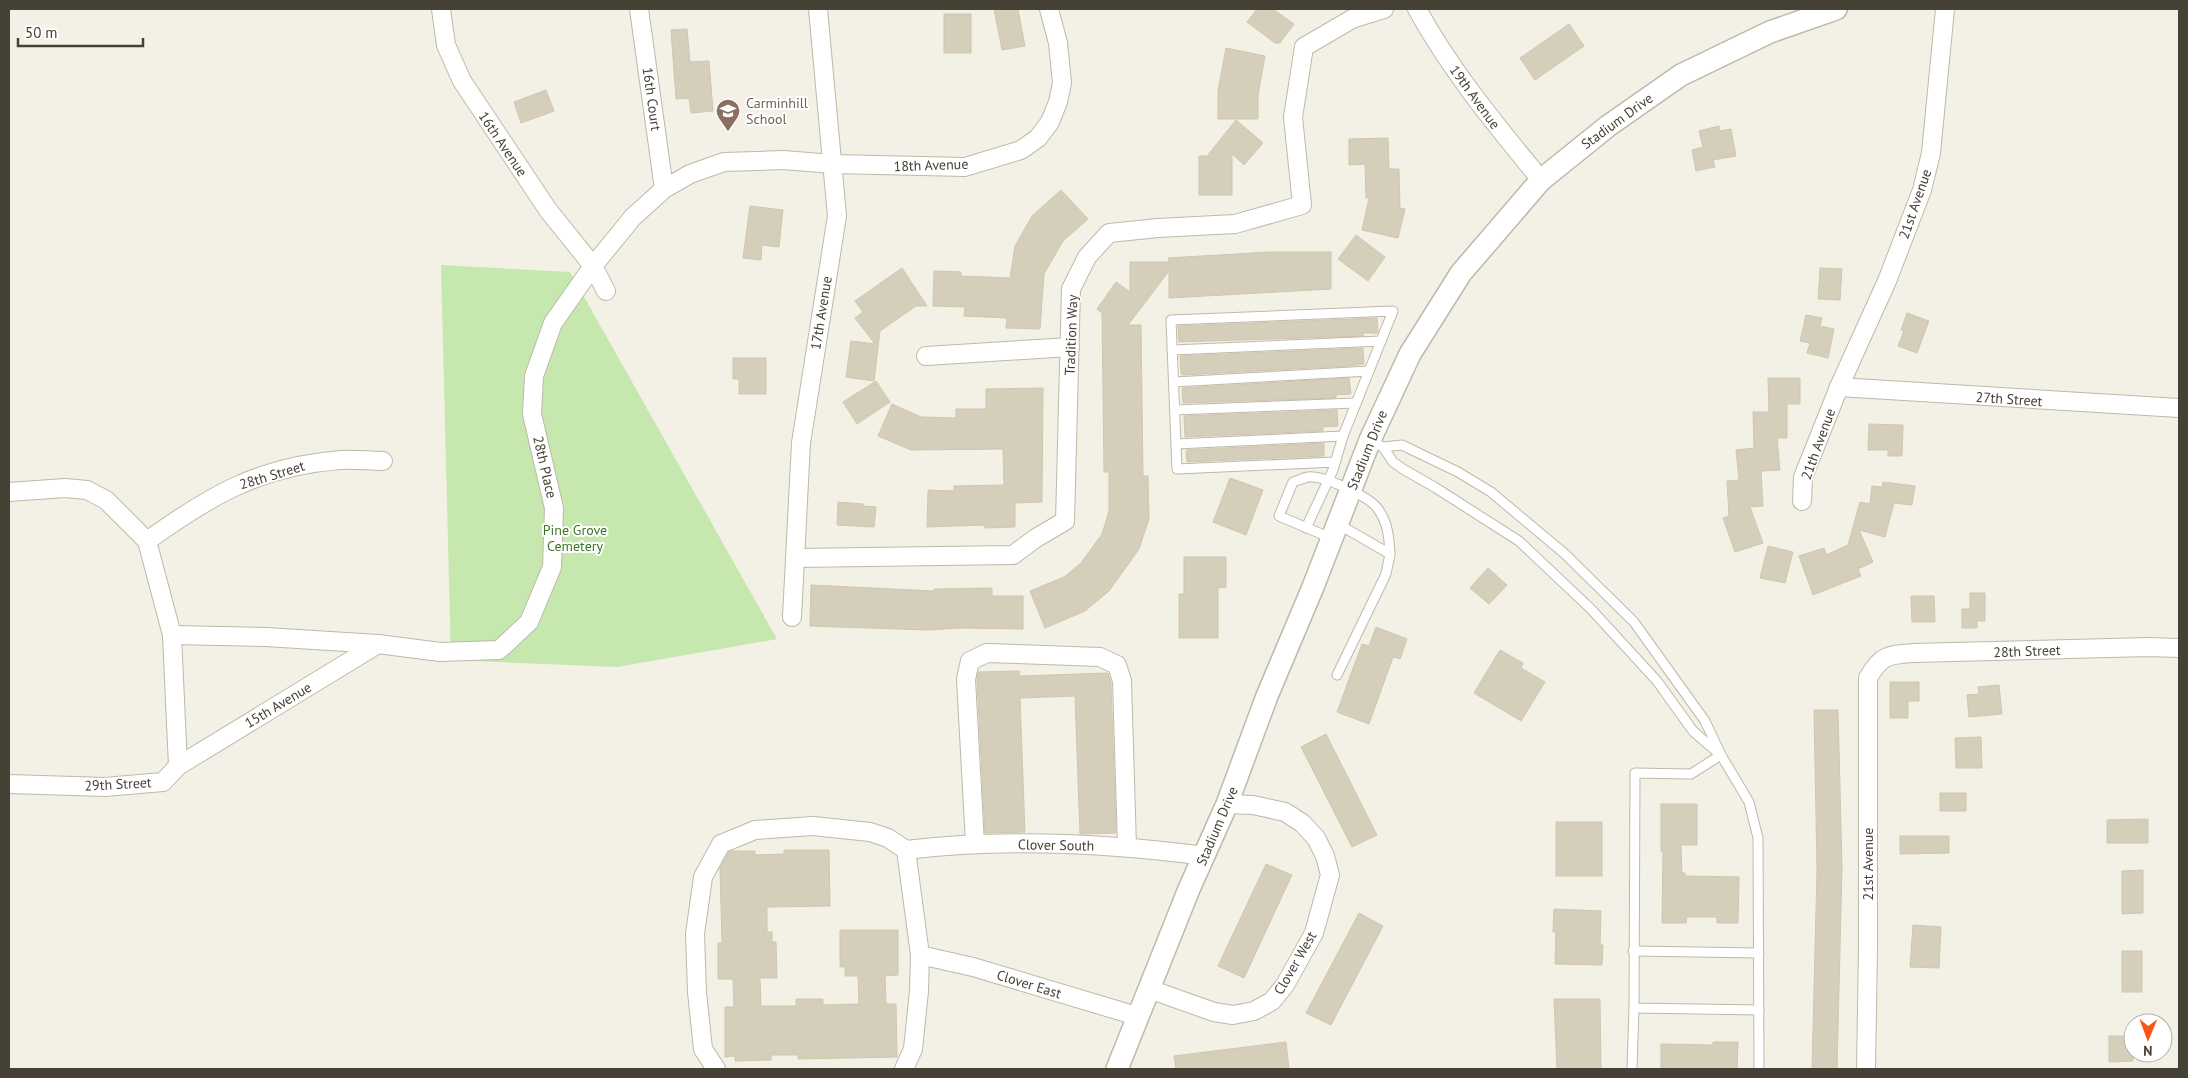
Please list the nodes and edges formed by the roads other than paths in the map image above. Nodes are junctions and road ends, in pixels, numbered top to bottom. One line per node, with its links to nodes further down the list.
1 (441, 9): 12 (street, 16th Avenue)
2 (640, 9): 11 (street, 16th Court)
3 (818, 9): 9 (street, 17th Avenue)
4 (1049, 9): 9 (street, 18th Avenue)
5 (1384, 9): 15 (street, Tradition Way)
6 (1417, 9): 10 (street, 19th Avenue)
7 (1836, 9): 10 (street, Stadium Drive)
8 (1945, 9): 20 (street, 21st Avenue)
9 (832, 164): 11 (street, 28th Place); 37 (street, 17th Avenue)
10 (1541, 180): 26 (street, Stadium Drive)
11 (664, 189): 12 (street, 28th Place)
12 (592, 266): 13 (street, 16th Avenue); 40 (street, 28th Place)
13 (606, 290)
14 (1381, 341): 16 (lane); 16 (lane); 18 (lane)
15 (1070, 347): 17 (street); 37 (street, Tradition Way)
16 (1172, 350): 19 (lane)
17 (926, 356)
18 (1369, 371): 19 (lane); 21 (lane)
19 (1174, 382): 23 (lane)
20 (1839, 388): 22 (street, 27th Street); 32 (street, 21th Avenue)
21 (1356, 403): 23 (lane); 24 (lane)
22 (2179, 408)
23 (1175, 410): 25 (lane)
24 (1343, 436): 25 (lane); 28 (lane)
25 (1176, 444): 28 (lane)
26 (1376, 444): 30 (street, Stadium Drive); 44 (lane); 44 (lane)
27 (383, 461): 35 (street, 28th Street)
28 (1335, 462): 29 (lane)
29 (1328, 480): 30 (lane); 33 (lane); 33 (lane)
30 (1350, 490): 34 (street, Stadium Drive); 36 (lane)
31 (9, 492): 35 (street)
32 (1802, 501)
33 (1306, 528): 34 (lane)
34 (1334, 531): 36 (lane); 47 (street, Stadium Drive)
35 (147, 542): 39 (street)
36 (1390, 554): 43 (lane)
37 (795, 558): 38 (street, 17th Avenue)
38 (792, 617)
39 (172, 635): 40 (street, 28th Place); 45 (street)
40 (378, 644): 45 (street, 15th Avenue)
41 (2179, 648): 42 (street, 28th Street)
42 (1877, 662): 64 (street, 21st Avenue)
43 (1337, 675)
44 (1721, 755): 52 (lane); 53 (lane)
45 (178, 766): 46 (street, 29th Street)
46 (9, 784)
47 (1227, 804): 51 (street, Stadium Drive); 55 (street, Clover West)
48 (975, 844): 49 (street, Clover South); 49 (street); 50 (street, Clover South)
49 (1127, 847): 51 (street, Clover South)
50 (906, 850): 54 (street); 59 (street)
51 (1205, 856): 55 (street, Stadium Drive)
52 (1633, 951): 53 (lane); 56 (lane)
53 (1758, 953): 57 (lane)
54 (920, 955): 58 (street, Clover East); 60 (street)
55 (1149, 989): 58 (street, Stadium Drive)
56 (1634, 1008): 57 (lane); 62 (lane)
57 (1759, 1010): 63 (lane)
58 (1137, 1016): 61 (street, Stadium Drive)
59 (716, 1069)
60 (904, 1069)
61 (1116, 1069)
62 (1632, 1069)
63 (1759, 1069)
64 (1866, 1069)

